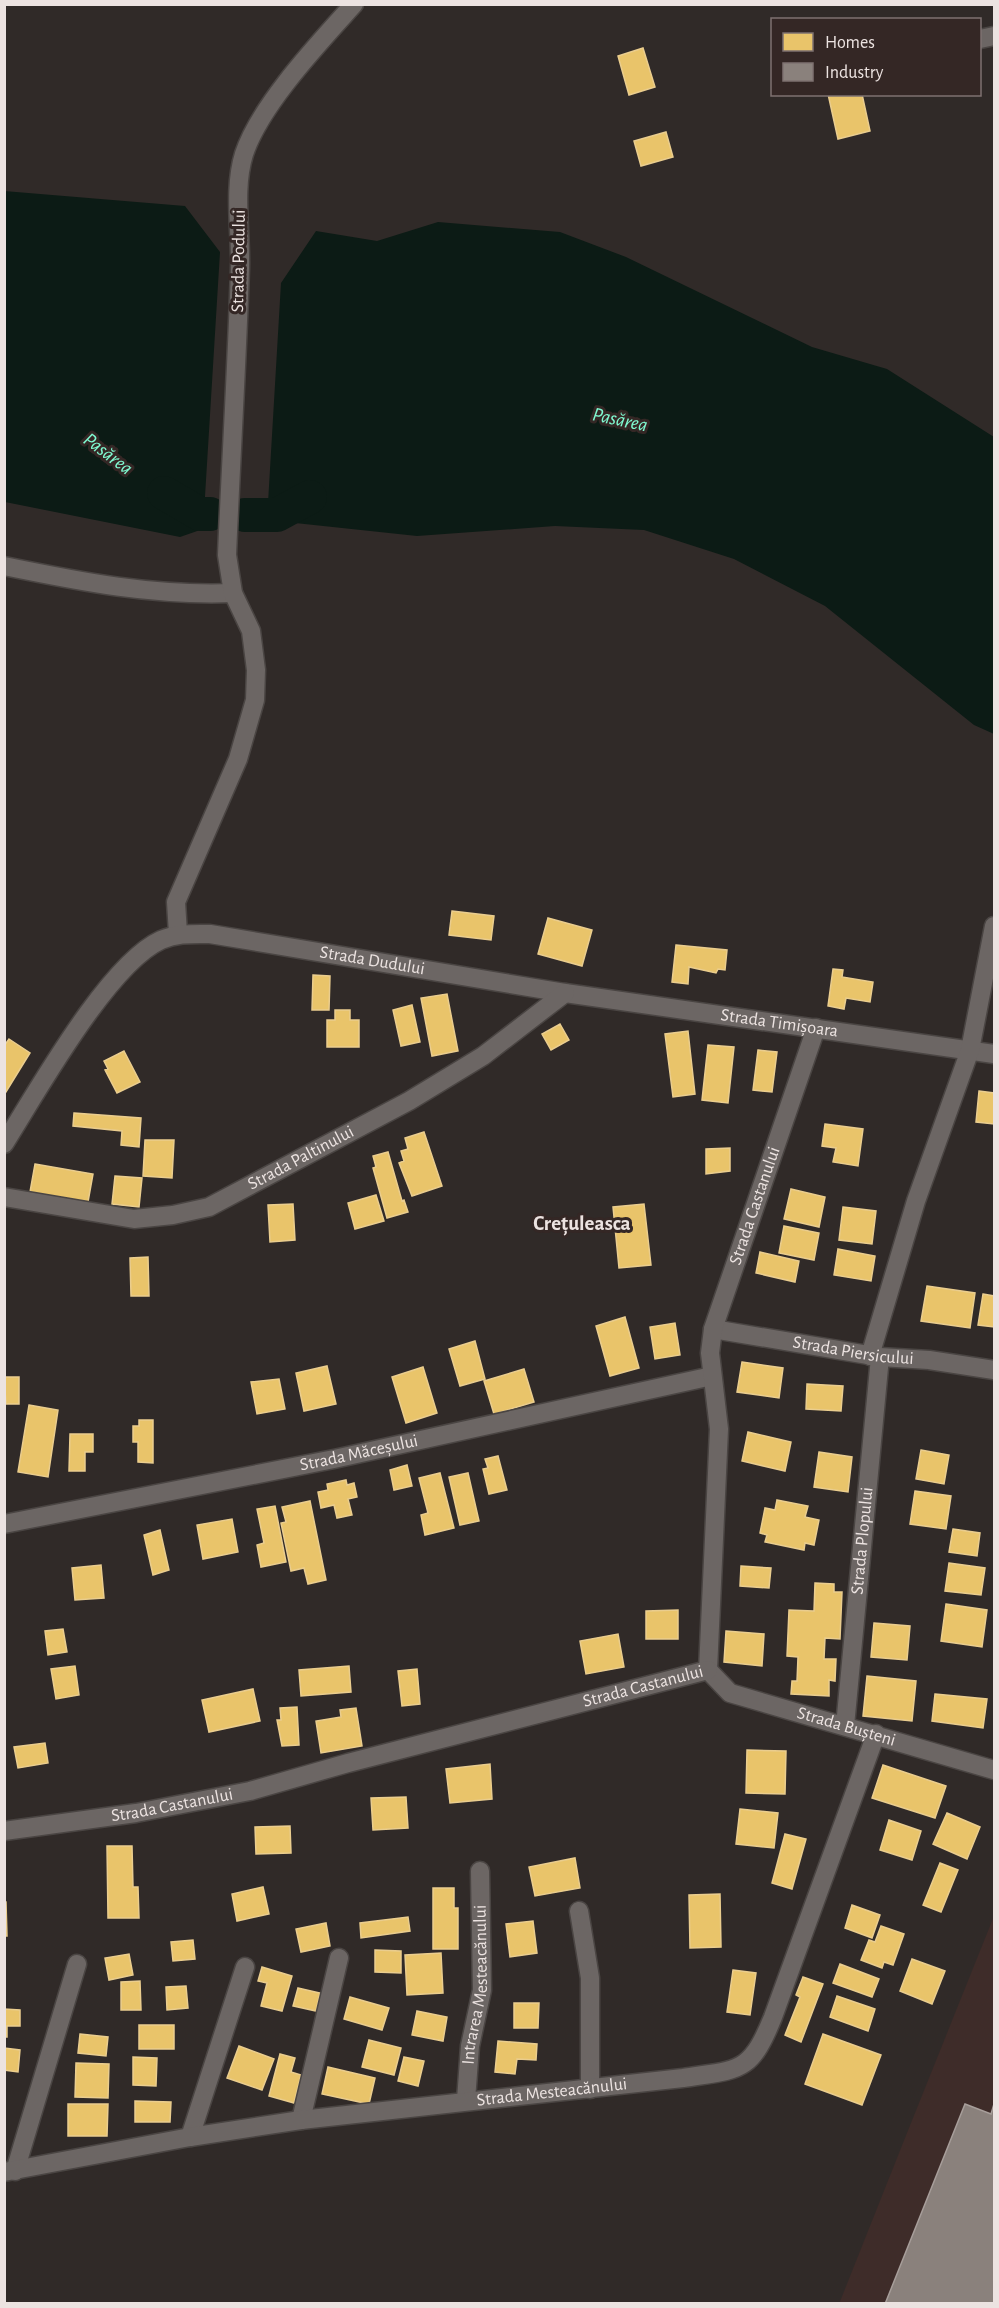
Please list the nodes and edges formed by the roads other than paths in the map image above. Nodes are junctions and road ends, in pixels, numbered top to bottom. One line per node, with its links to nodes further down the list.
1 (354, 4): 3 (street, Strada Podului)
2 (4, 566): 3 (street)
3 (233, 594): 5 (street)
4 (994, 926): 8 (street, Strada Plopului)
5 (178, 933): 6 (street, Strada Dudului); 10 (street, Strada Dudului)
6 (565, 993): 7 (street, Strada Timișoara); 11 (street, Strada Paltinului)
7 (816, 1028): 8 (street, Strada Timișoara); 12 (street, Strada Castanului)
8 (970, 1050): 9 (street, Strada Timișoara); 13 (street, Strada Plopului)
9 (994, 1054)
10 (4, 1144)
11 (4, 1197)
12 (713, 1329): 13 (street, Strada Piersicului); 15 (street, Strada Castanului)
13 (875, 1357): 14 (street, Strada Piersicului); 18 (street, Strada Plopului)
14 (994, 1370)
15 (712, 1376): 16 (street, Strada Măceșului); 17 (street, Strada Castanului)
16 (4, 1524)
17 (708, 1670): 18 (street, Strada Bușteni); 21 (street, Strada Castanului)
18 (845, 1726): 19 (street, Strada Bușteni)
19 (876, 1734): 20 (street, Strada Bușteni); 27 (street, Strada Mesteacănului)
20 (994, 1770)
21 (4, 1831)
22 (480, 1871): 28 (street, Intrarea Mesteacănului)
23 (579, 1911): 27 (street)
24 (339, 1958): 29 (street)
25 (77, 1964): 31 (street)
26 (245, 1967): 30 (street)
27 (590, 2089): 28 (street, Strada Mesteacănului)
28 (466, 2100): 29 (street, Strada Mesteacănului)
29 (301, 2120): 30 (street, Strada Mesteacănului)
30 (190, 2137): 31 (street, Strada Mesteacănului)
31 (10, 2171)

